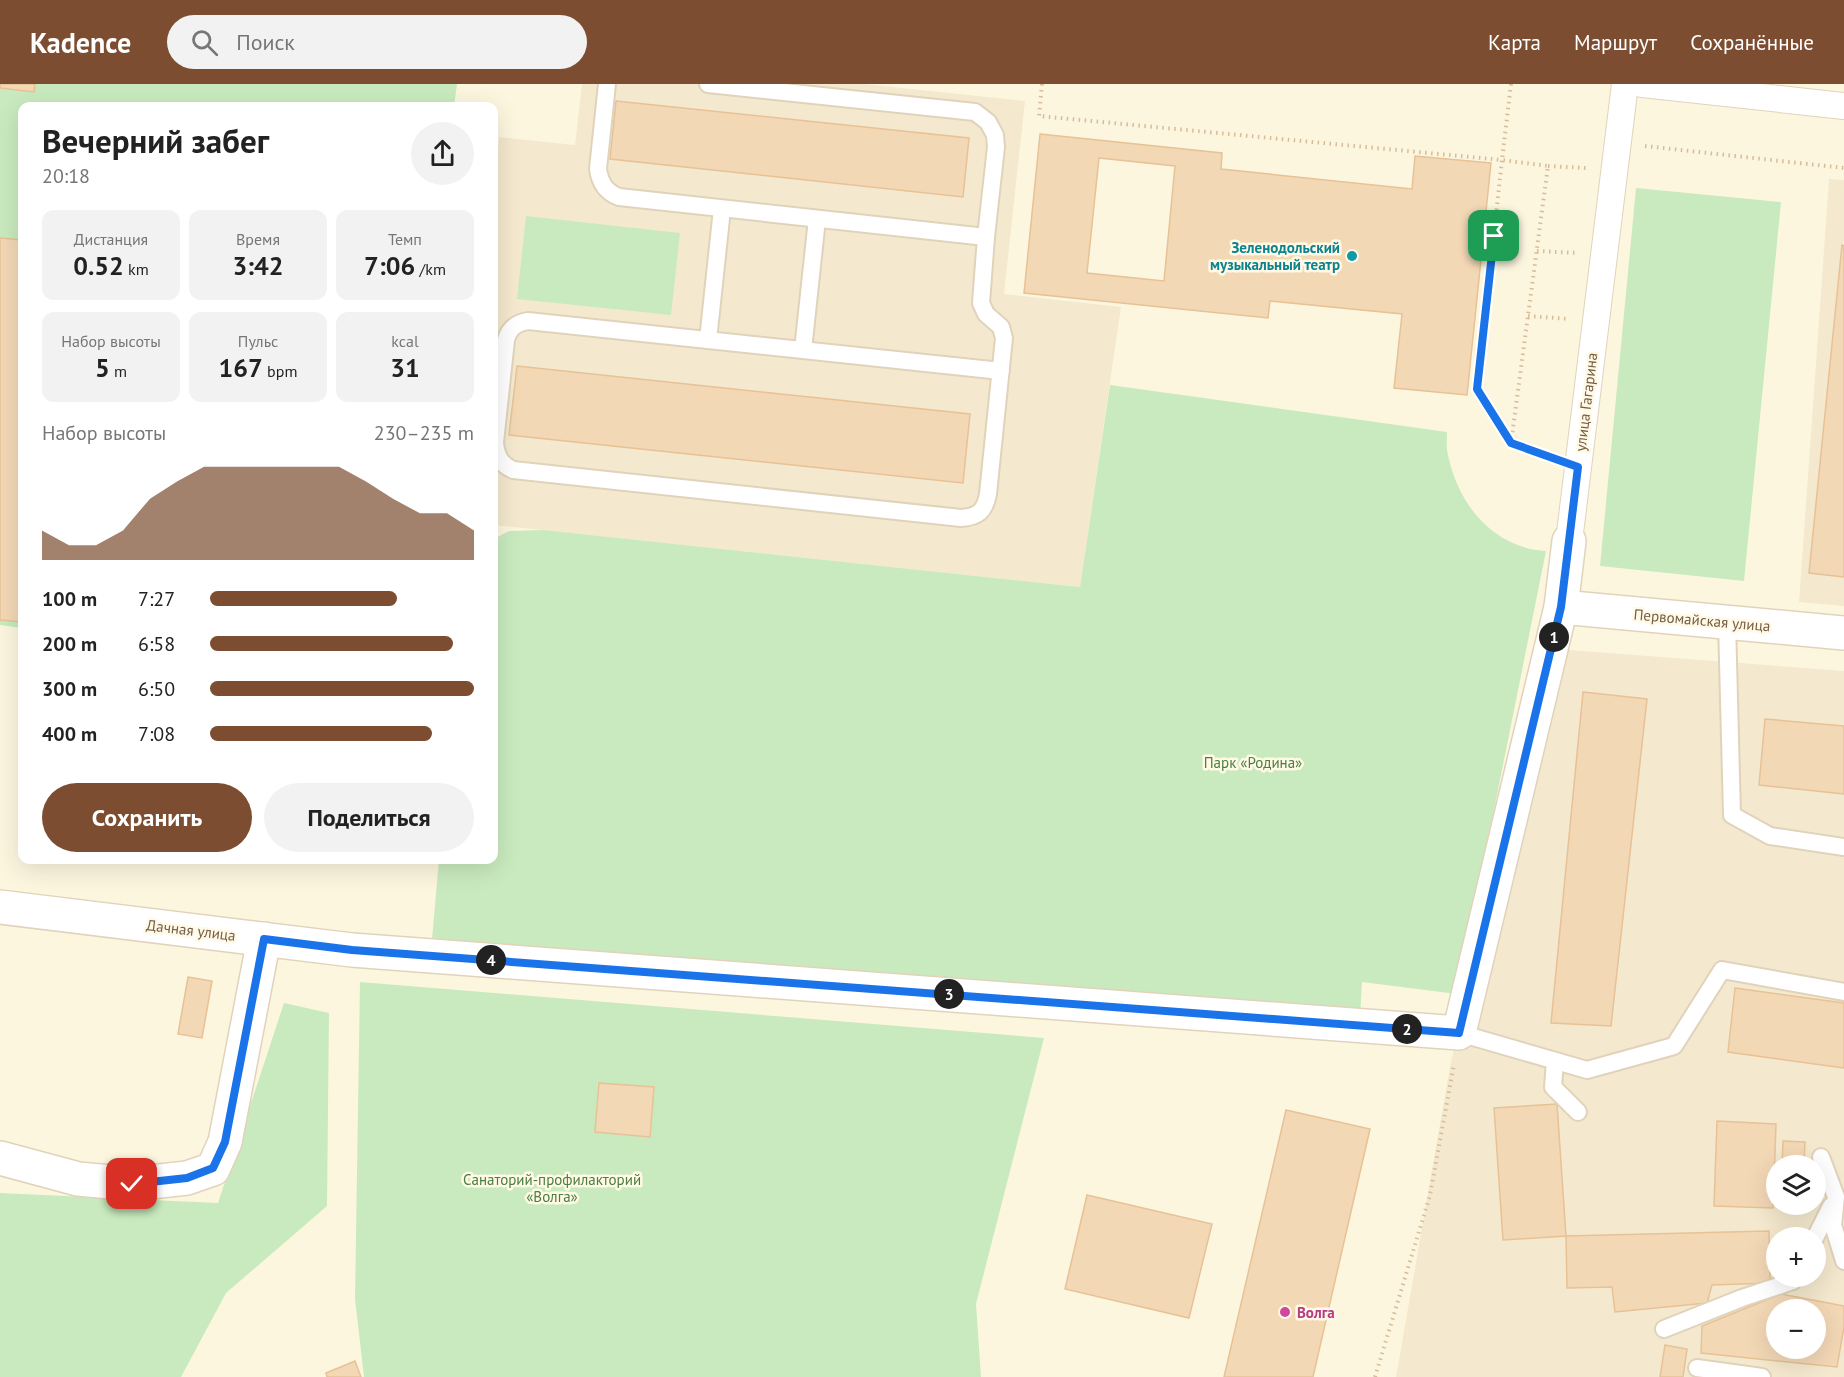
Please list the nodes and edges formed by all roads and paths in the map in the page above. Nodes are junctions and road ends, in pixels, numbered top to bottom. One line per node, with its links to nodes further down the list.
1 (607, 84): 14 (lane)
2 (708, 84): 16 (lane)
3 (1042, 84): 10 (path)
4 (1511, 84): 10 (path)
5 (1624, 84): 9 (street, улица Гагарина)
6 (1642, 84): 7 (street)
7 (1706, 87): 8 (street)
8 (1844, 106)
9 (1618, 142): 12 (path); 13 (street, улица Гагарина)
10 (1502, 160): 11 (path); 25 (path)
11 (1548, 165): 13 (path); 17 (path)
12 (1844, 168)
13 (1614, 170): 18 (street, улица Гагарина)
14 (722, 208): 15 (lane); 21 (lane)
15 (817, 219): 16 (lane); 22 (lane)
16 (986, 237): 23 (lane)
17 (1537, 251): 18 (path); 19 (path)
18 (1604, 255): 20 (street, улица Гагарина)
19 (1528, 316): 20 (path); 25 (path)
20 (1596, 321): 27 (street, улица Гагарина)
21 (708, 339): 22 (lane); 24 (lane)
22 (803, 350): 23 (lane)
23 (1001, 371): 26 (lane)
24 (498, 414)
25 (1511, 443): 27 (path)
26 (498, 457)
27 (1578, 467): 28 (street, улица Гагарина)
28 (1569, 541): 29 (street, улица Гагарина)
29 (1561, 607): 30 (street, Первомайская улица); 36 (street, улица Гагарина)
30 (1727, 622): 31 (street, Первомайская улица); 32 (lane)
31 (1844, 633)
32 (1844, 848)
33 (0, 907): 34 (street, Дачная улица)
34 (264, 939): 36 (street, Дачная улица); 39 (street)
35 (1844, 992): 37 (lane)
36 (1459, 1033): 37 (lane); 47 (path)
37 (1555, 1060): 38 (lane)
38 (1578, 1112)
39 (0, 1158)
40 (1826, 1166): 41 (lane)
41 (1840, 1193): 42 (lane); 43 (lane)
42 (1821, 1227)
43 (1844, 1261)
44 (1775, 1287): 45 (lane)
45 (1664, 1329)
46 (1697, 1368): 48 (lane)
47 (1375, 1377)
48 (1762, 1377)

